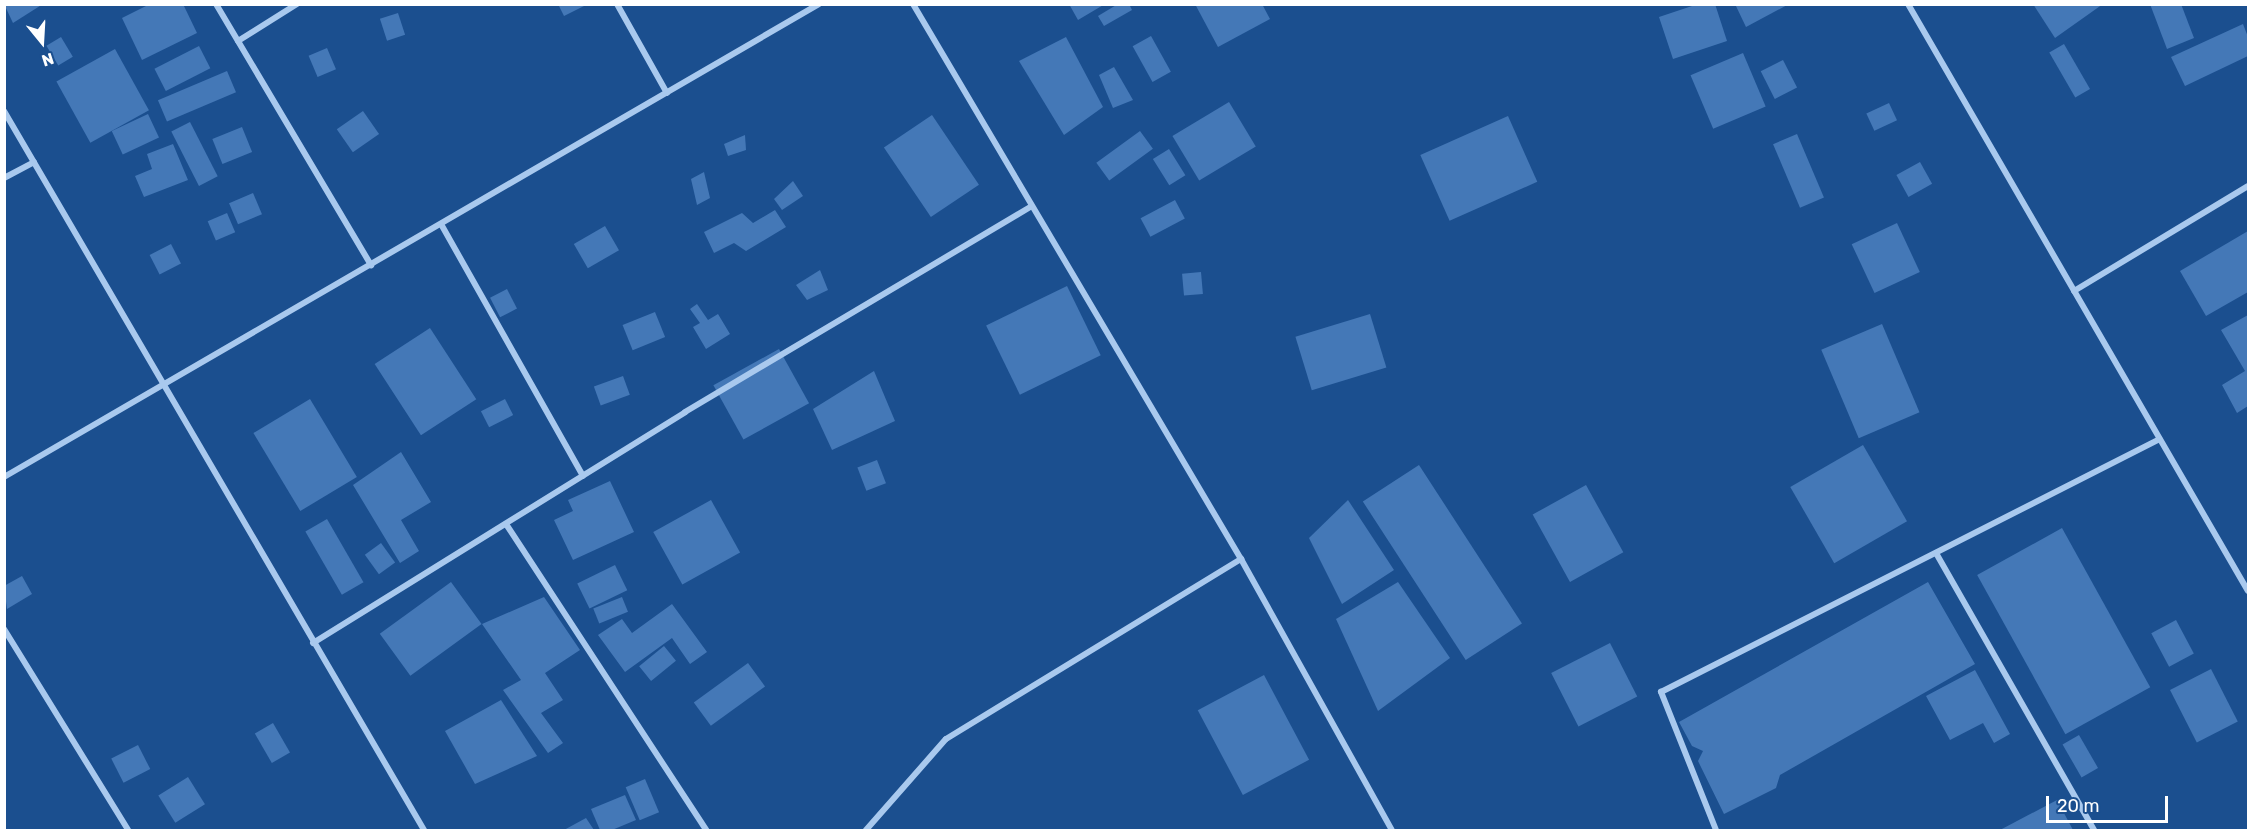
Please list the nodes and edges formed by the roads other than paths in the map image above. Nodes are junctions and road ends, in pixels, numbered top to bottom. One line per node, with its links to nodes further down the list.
1 (216, 4): 7 (street)
2 (297, 4): 7 (street)
3 (617, 4): 8 (street)
4 (819, 4): 8 (street)
5 (913, 4): 13 (street)
6 (1908, 4): 16 (street)
7 (238, 41): 15 (street)
8 (667, 93): 14 (street)
9 (4, 111): 10 (street)
10 (34, 162): 11 (street); 17 (street)
11 (4, 178)
12 (2248, 186): 16 (street)
13 (1030, 207): 19 (street); 23 (street)
14 (441, 225): 15 (street); 19 (street)
15 (371, 265): 17 (street)
16 (2074, 291): 18 (street)
17 (162, 386): 20 (street); 26 (street)
18 (2160, 439): 22 (street); 24 (street)
19 (583, 476): 21 (street)
20 (4, 477)
21 (506, 524): 26 (street); 29 (street)
22 (1936, 553): 32 (street); 33 (street)
23 (1241, 559): 30 (street); 31 (street)
24 (2248, 591)
25 (4, 629): 27 (street)
26 (313, 643): 28 (street)
27 (128, 831)
28 (424, 831)
29 (706, 831)
30 (866, 831)
31 (1392, 831)
32 (1716, 831)
33 (2094, 831)

